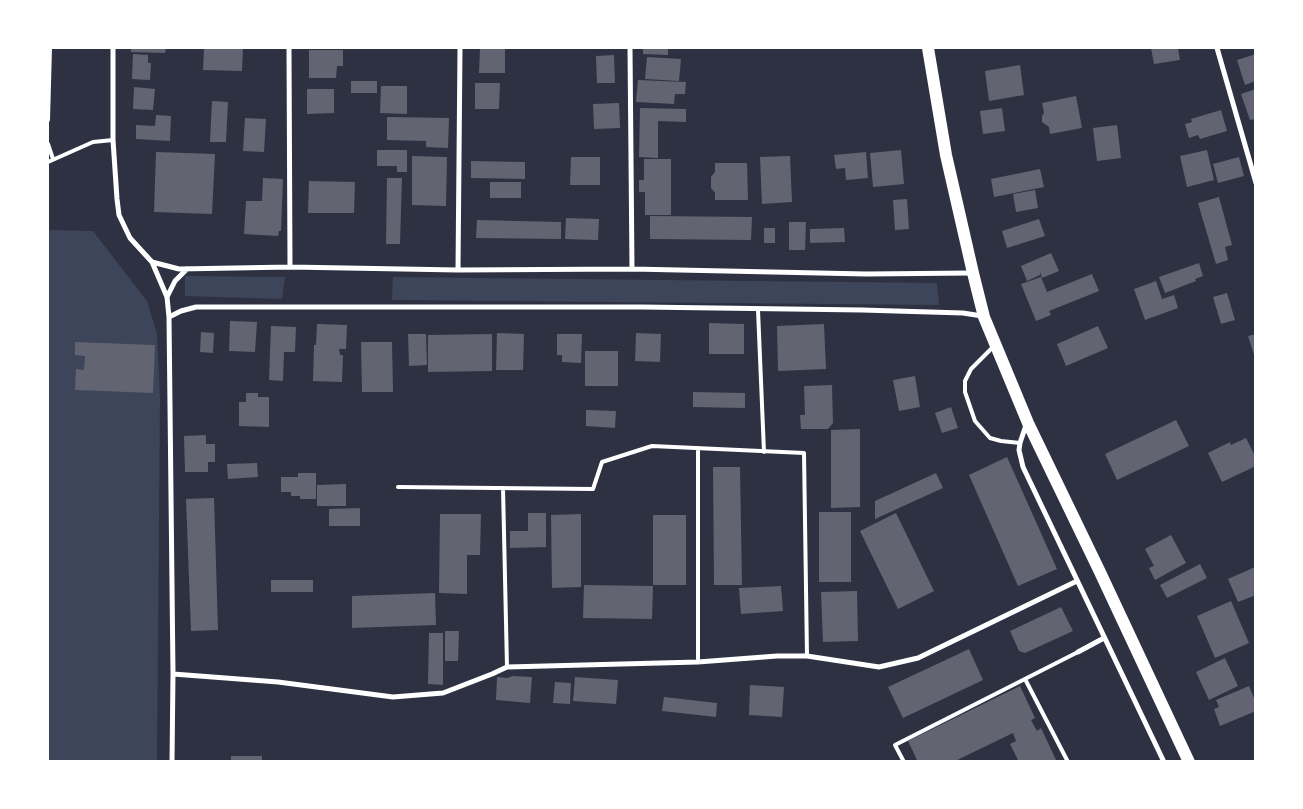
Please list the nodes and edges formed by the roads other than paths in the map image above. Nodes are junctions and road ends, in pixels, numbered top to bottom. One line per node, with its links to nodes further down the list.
1 (50, 48): 8 (lane)
2 (113, 48): 9 (street)
3 (289, 48): 15 (street)
4 (460, 48): 18 (street)
5 (630, 48): 17 (street)
6 (928, 48): 19 (highway)
7 (1217, 48): 13 (street)
8 (48, 120)
9 (113, 140): 11 (lane); 14 (street)
10 (48, 144): 11 (lane)
11 (53, 158): 12 (lane)
12 (48, 162)
13 (1256, 182)
14 (152, 262): 16 (street); 20 (street)
15 (290, 267): 16 (street); 18 (street)
16 (188, 269): 20 (street)
17 (632, 269): 18 (street); 19 (street)
18 (458, 270)
19 (973, 273): 23 (highway)
20 (167, 297): 22 (street)
21 (758, 310): 22 (street); 23 (street); 28 (lane)
22 (169, 317): 37 (street)
23 (984, 317): 24 (highway)
24 (995, 344): 25 (highway); 26 (lane)
25 (1028, 423): 26 (street); 43 (highway)
26 (1020, 443): 31 (street)
27 (698, 448): 28 (lane); 30 (lane); 35 (lane)
28 (764, 452): 34 (lane)
29 (398, 488): 30 (lane)
30 (503, 488): 36 (lane)
31 (1077, 581): 32 (street); 34 (street)
32 (1104, 638): 33 (street); 42 (street)
33 (1078, 652): 38 (lane)
34 (807, 656): 35 (street)
35 (698, 662): 36 (street)
36 (507, 667): 37 (street)
37 (173, 674): 39 (street)
38 (1025, 679): 40 (lane); 41 (lane)
39 (172, 762)
40 (904, 762)
41 (1068, 762)
42 (1164, 762)
43 (1189, 762)

